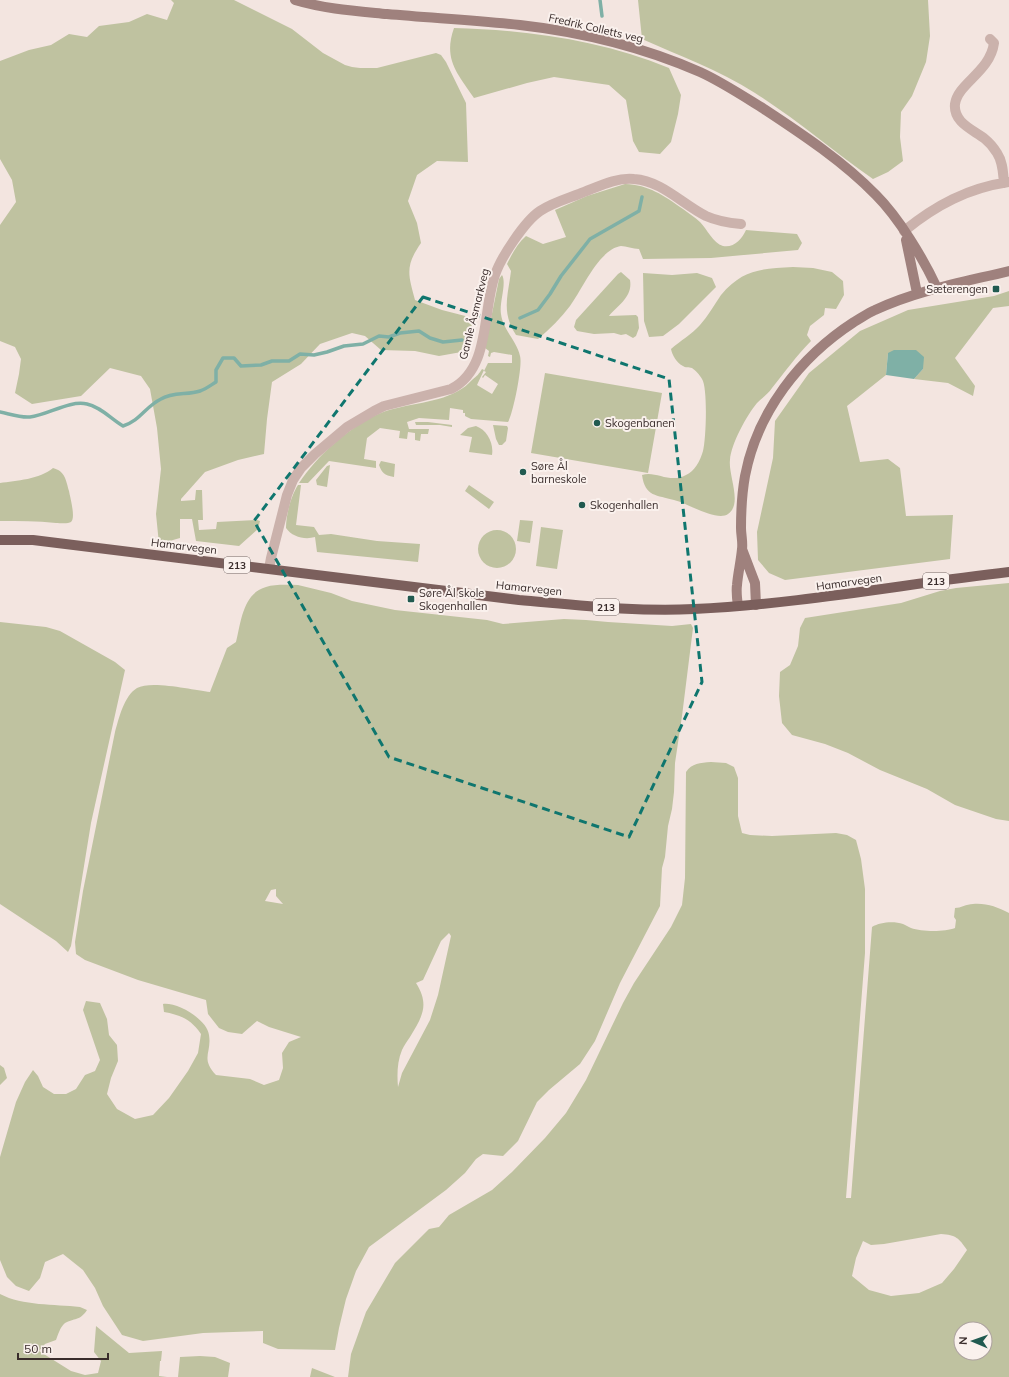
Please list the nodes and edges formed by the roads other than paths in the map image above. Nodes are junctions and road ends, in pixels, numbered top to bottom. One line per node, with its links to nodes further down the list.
1 (295, 0): 5 (street, Fredrik Colletts veg)
2 (990, 39): 3 (street)
3 (1007, 182): 5 (street)
4 (741, 224): 11 (street, Gamle Åsmarkveg)
5 (904, 231): 7 (street, Fredrik Colletts veg); 8 (street, Fredrik Colletts veg)
6 (1009, 271): 7 (street)
7 (937, 288): 8 (street)
8 (917, 293): 10 (street)
9 (0, 540): 11 (main road, Hamarvegen / 213)
10 (742, 548): 13 (street); 14 (street)
11 (269, 569): 14 (main road, Hamarvegen / 213)
12 (1009, 572): 13 (main road, Hamarvegen / 213)
13 (756, 605): 14 (main road, Hamarvegen / 213)
14 (738, 606)

